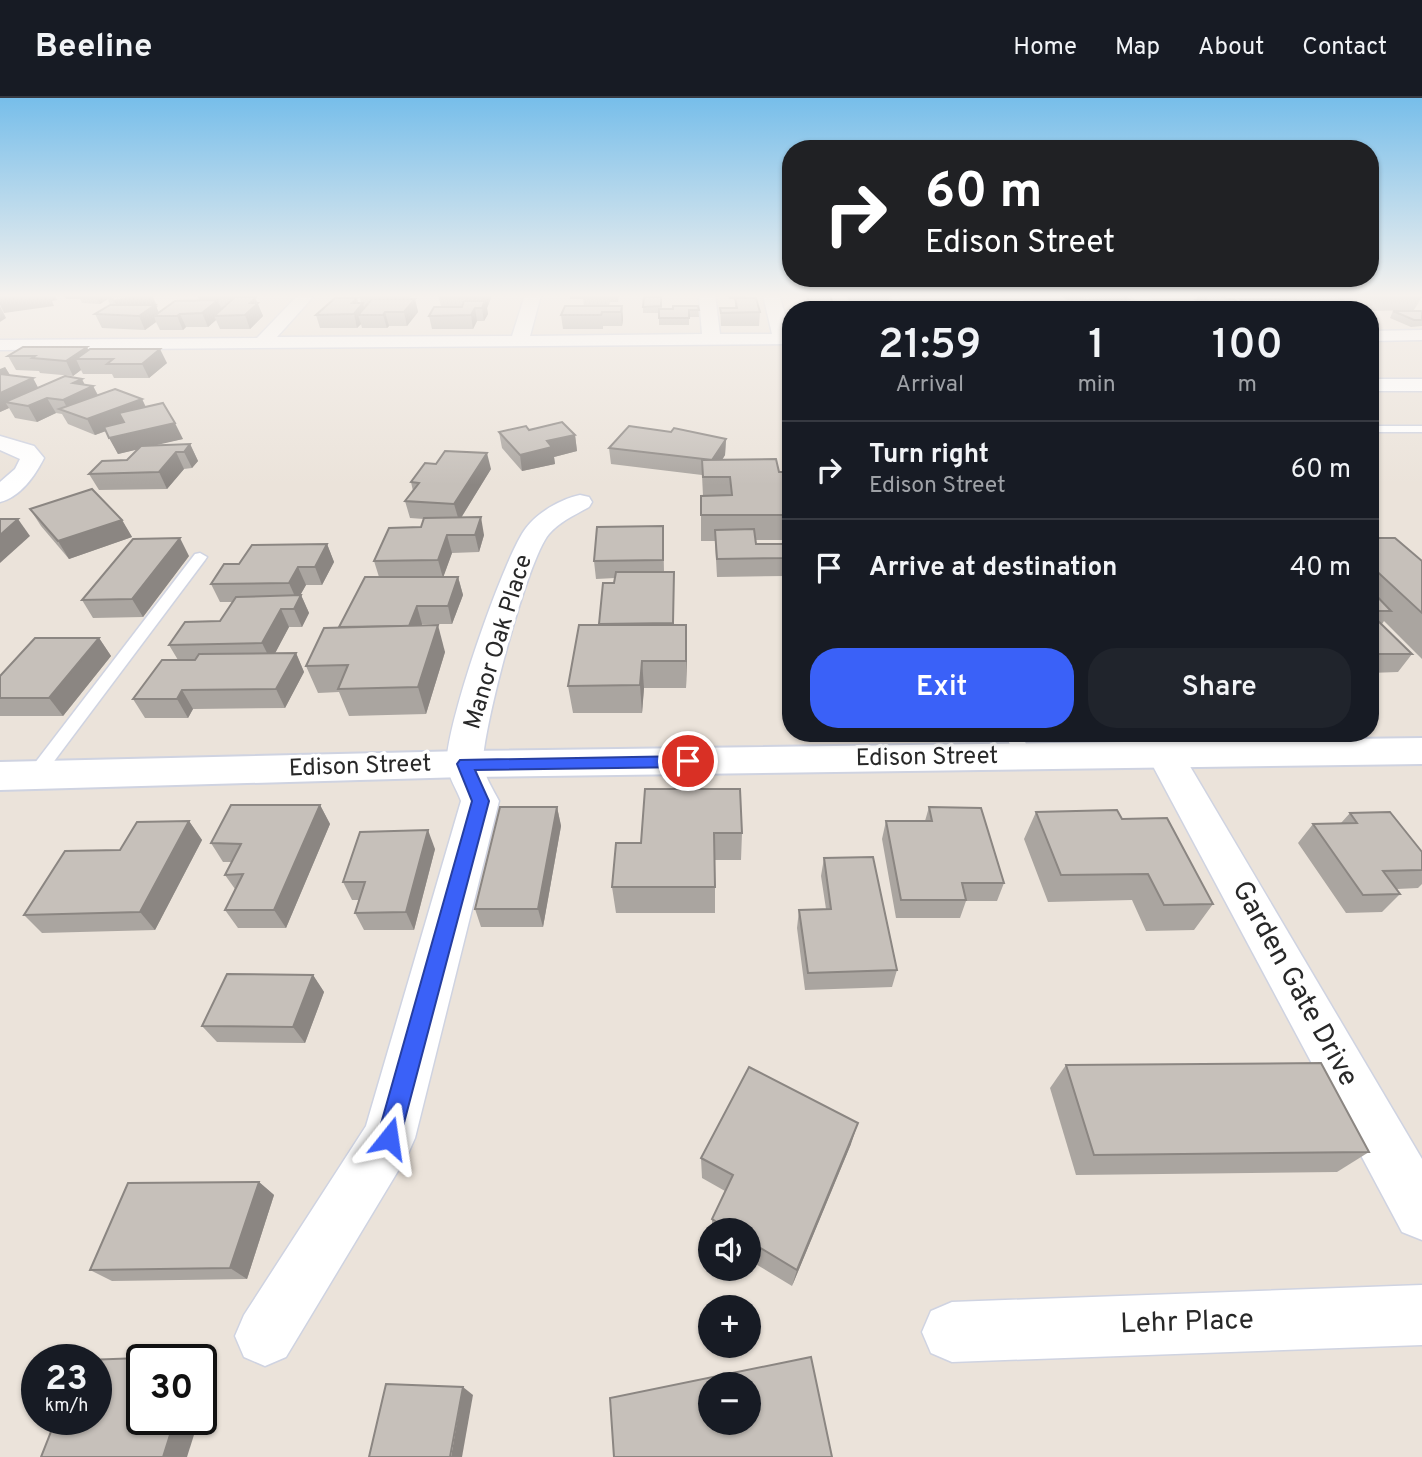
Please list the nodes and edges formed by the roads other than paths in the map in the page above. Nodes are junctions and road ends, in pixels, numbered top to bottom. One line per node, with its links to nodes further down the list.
1 (1422, 384): 2 (street)
2 (1379, 385)
3 (1379, 429): 4 (lane)
4 (1422, 429)
5 (0, 443): 6 (street)
6 (0, 495)
7 (580, 502): 12 (street, Manor Oak Place)
8 (200, 557): 13 (lane, Edison Street)
9 (1018, 745): 10 (street, Edison Street); 12 (street, Edison Street)
10 (1191, 748): 11 (street, Edison Street); 14 (street, Garden Gate Drive)
11 (1422, 751)
12 (465, 764): 13 (street, Edison Street); 17 (street)
13 (17, 776)
14 (1422, 1212)
15 (1422, 1315): 16 (street, Lehr Place)
16 (952, 1332)
17 (265, 1336)

